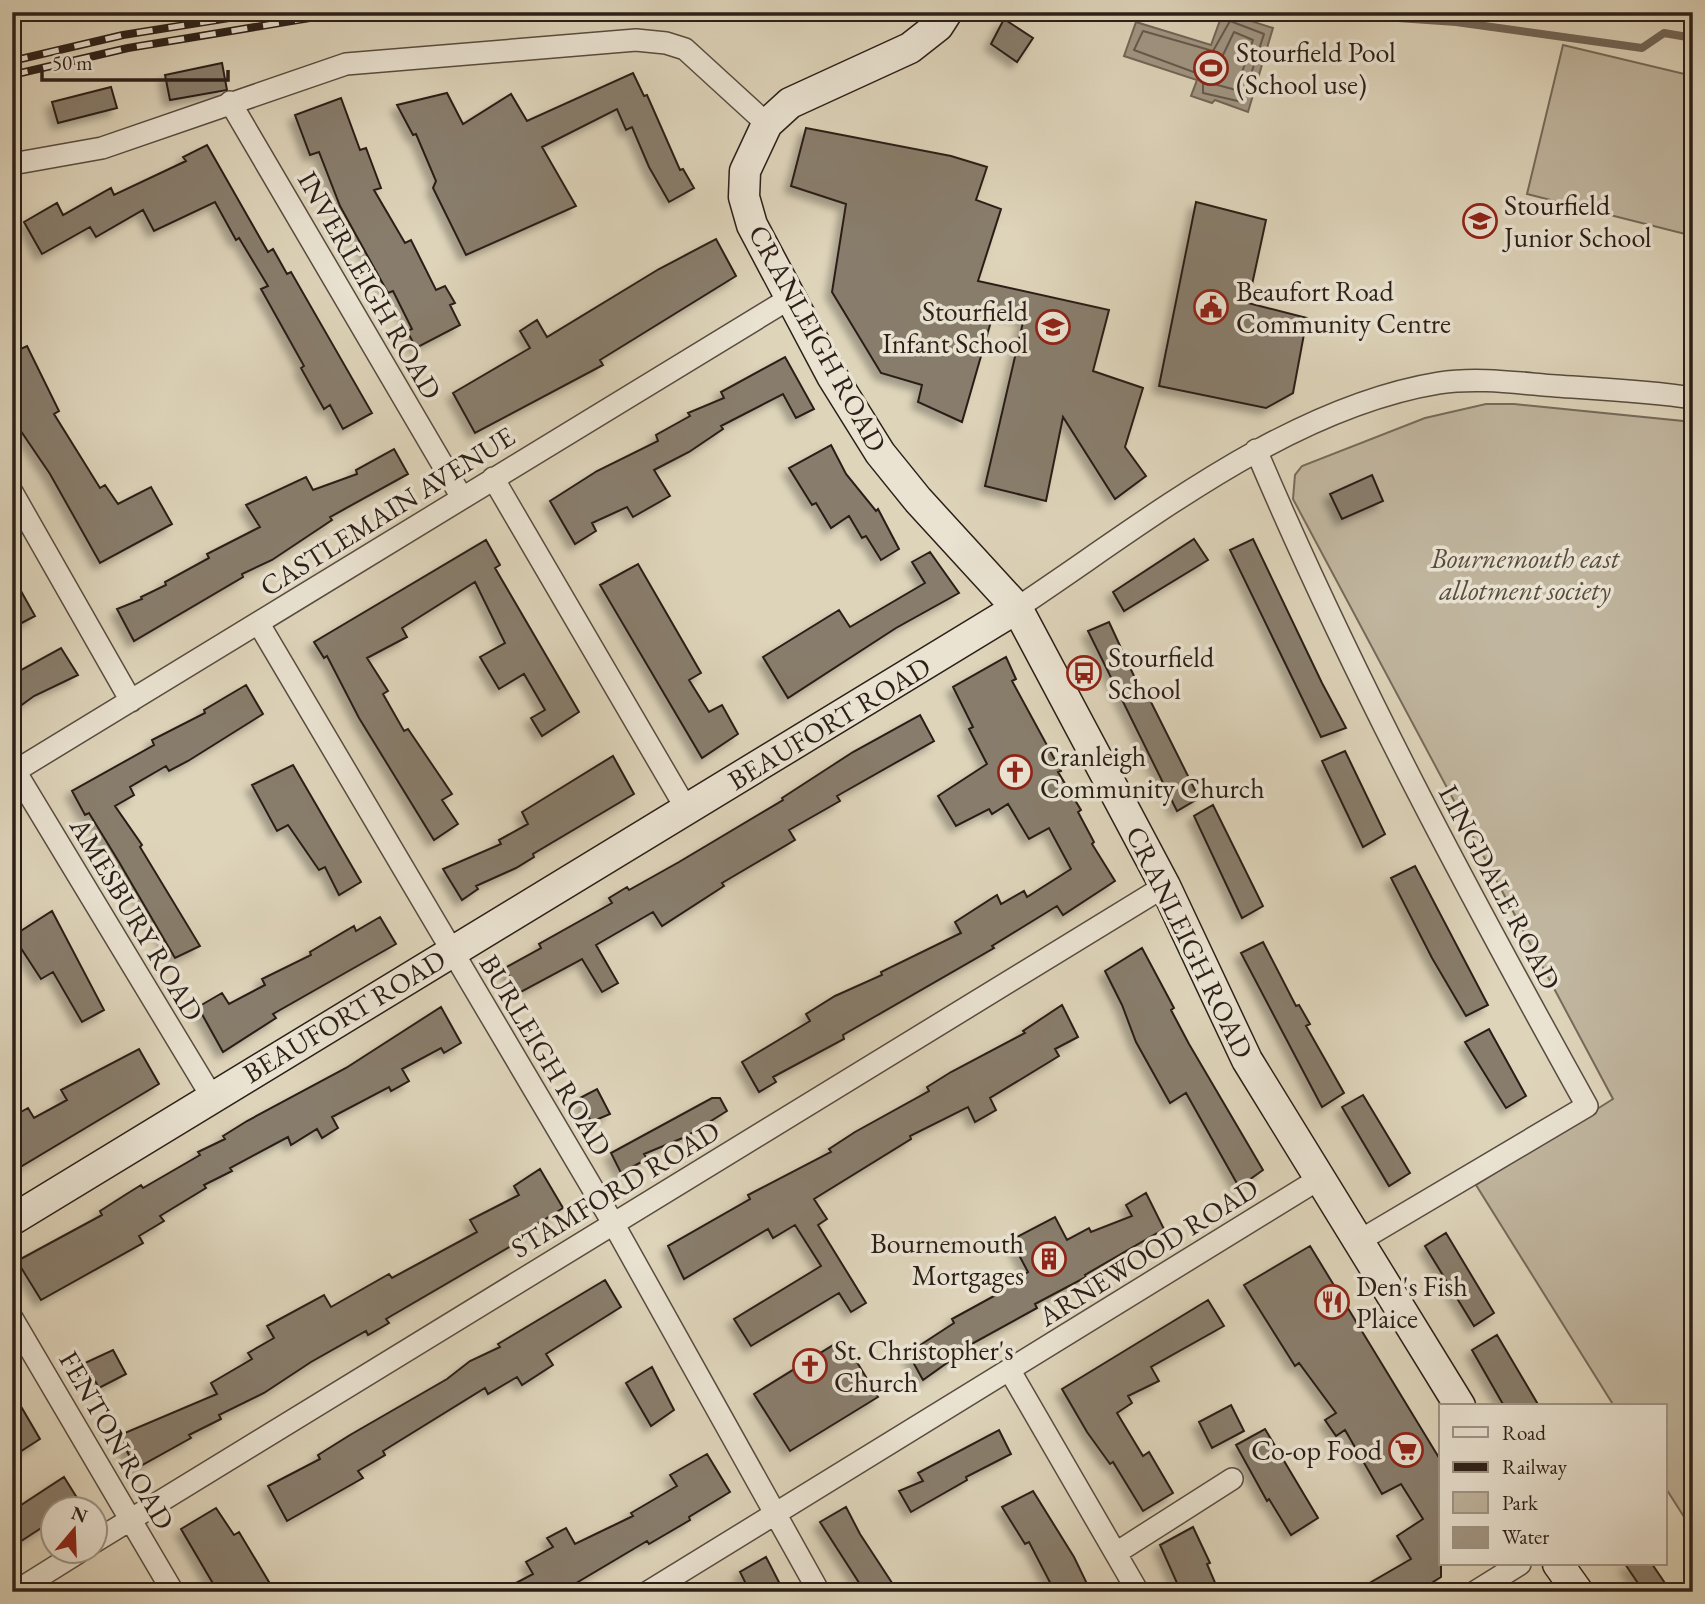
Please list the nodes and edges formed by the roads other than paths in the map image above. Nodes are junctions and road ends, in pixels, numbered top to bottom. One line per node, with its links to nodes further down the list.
1 (947, 12): 3 (street, CRANLEIGH ROAD)
2 (230, 102): 3 (street); 4 (street); 10 (street, INVERLEIGH ROAD)
3 (767, 124): 5 (street, CRANLEIGH ROAD)
4 (12, 164)
5 (792, 297): 8 (street, CASTLEMAIN AVENUE); 11 (street, CRANLEIGH ROAD)
6 (1693, 398): 7 (street, BEAUFORT ROAD)
7 (1256, 450): 11 (street, BEAUFORT ROAD); 22 (street, LINGDALE ROAD)
8 (493, 478): 10 (street, CASTLEMAIN AVENUE); 15 (street)
9 (12, 492): 13 (street)
10 (461, 496): 12 (street, CASTLEMAIN AVENUE)
11 (1017, 608): 15 (street, BEAUFORT ROAD); 16 (street, CRANLEIGH ROAD)
12 (259, 624): 13 (street, CASTLEMAIN AVENUE); 17 (street, BURLEIGH ROAD)
13 (131, 701): 14 (street, CASTLEMAIN AVENUE)
14 (13, 772): 18 (street, AMESBURY ROAD)
15 (687, 810): 17 (street, BEAUFORT ROAD)
16 (1166, 886): 19 (street, CRANLEIGH ROAD); 21 (street, STAMFORD ROAD)
17 (452, 950): 18 (street, BEAUFORT ROAD); 21 (street, BURLEIGH ROAD)
18 (212, 1097): 20 (street, BEAUFORT ROAD)
19 (1319, 1179): 22 (street, CRANLEIGH ROAD); 24 (street, ARNEWOOD ROAD)
20 (12, 1220)
21 (613, 1223): 27 (street, BURLEIGH ROAD); 28 (street, STAMFORD ROAD)
22 (1359, 1241): 25 (street, CRANLEIGH ROAD)
23 (12, 1318): 28 (street, FENTON ROAD)
24 (1010, 1371): 27 (street, ARNEWOOD ROAD); 30 (street)
25 (1459, 1404)
26 (1231, 1479): 30 (street)
27 (774, 1515): 36 (street, ARNEWOOD ROAD); 37 (street, BURLEIGH ROAD)
28 (131, 1519): 29 (street, STAMFORD ROAD); 35 (street, FENTON ROAD)
29 (108, 1533)
30 (1116, 1553): 38 (street)
31 (57, 1566): 34 (street)
32 (1517, 1566): 39 (street)
33 (1559, 1566): 40 (street)
34 (15, 1592)
35 (173, 1592)
36 (648, 1592)
37 (819, 1592)
38 (1138, 1592)
39 (1475, 1592)
40 (1578, 1592)

